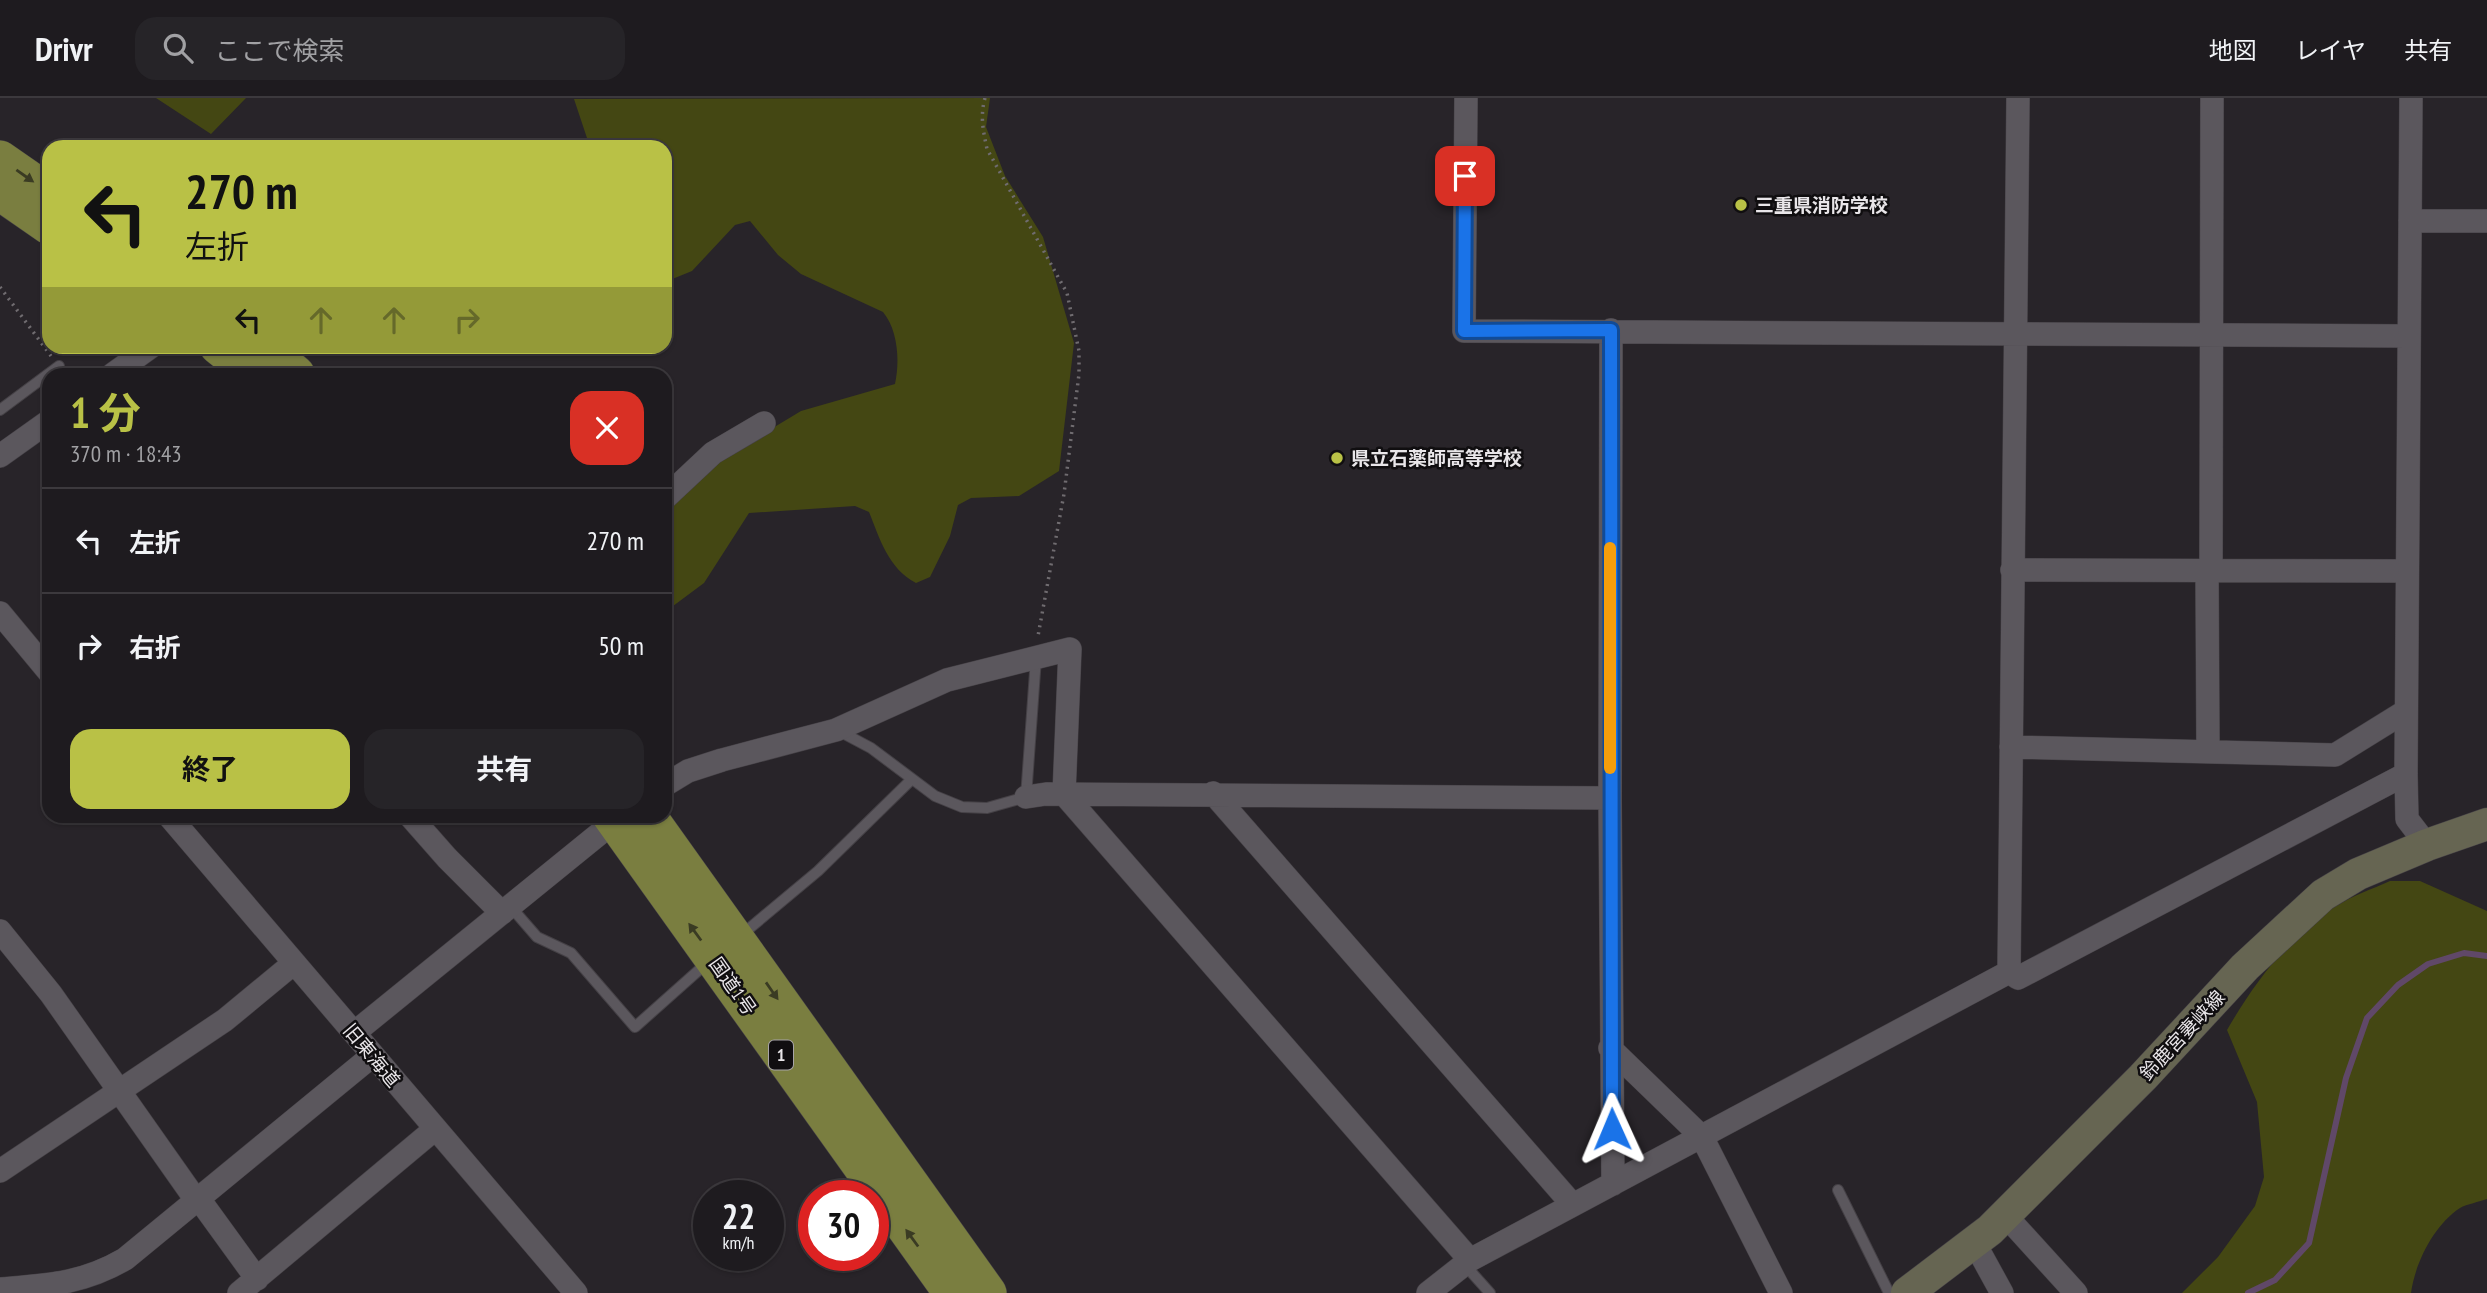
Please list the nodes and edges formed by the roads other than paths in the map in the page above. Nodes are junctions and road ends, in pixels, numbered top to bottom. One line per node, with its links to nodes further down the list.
1 (1466, 98): 11 (street)
2 (2018, 98): 12 (street)
3 (2212, 98): 13 (street)
4 (2411, 98): 10 (street)
5 (0, 159): 6 (highway, one-way to 6)
6 (42, 188)
7 (0, 192): 8 (highway)
8 (42, 221)
9 (2487, 221): 10 (street)
10 (2410, 222): 14 (street)
11 (1611, 330): 12 (street); 46 (street)
12 (2014, 333): 13 (street); 30 (street)
13 (2211, 335): 14 (street); 29 (street)
14 (2408, 336): 31 (street)
15 (141, 354): 20 (street)
16 (228, 354): 21 (highway)
17 (272, 354): 22 (highway)
18 (60, 366): 19 (lane)
19 (57, 368)
20 (121, 368)
21 (246, 368)
22 (289, 368)
23 (42, 379): 24 (lane)
24 (0, 410)
25 (764, 423): 28 (street)
26 (42, 426): 27 (street)
27 (0, 456)
28 (672, 491)
29 (2209, 569): 30 (street); 31 (street); 39 (street)
30 (2012, 570): 38 (street)
31 (2407, 571): 36 (street)
32 (0, 613): 33 (street)
33 (9, 641): 35 (street)
34 (1036, 656): 37 (street); 44 (street); 45 (lane)
35 (42, 667)
36 (2406, 711): 39 (street); 40 (street)
37 (836, 730): 41 (street); 42 (lane)
38 (2011, 747): 39 (street); 59 (street)
39 (2208, 752)
40 (2406, 774): 53 (street); 59 (street)
41 (672, 776)
42 (911, 780): 45 (lane); 56 (lane)
43 (1213, 793): 44 (street); 46 (street); 70 (street)
44 (1064, 794): 45 (street); 73 (street)
45 (1027, 797)
46 (1609, 798): 61 (street)
47 (175, 823): 57 (street, 旧東海道)
48 (416, 823): 54 (street)
49 (617, 823): 54 (street)
50 (629, 823): 78 (highway, 国道1号 / 1, one-way to 50)
51 (630, 823): 79 (highway, 国道1号 / 1, one-way to 79)
52 (2487, 824): 53 (main road, 鈴鹿宮妻峡線)
53 (2427, 845): 71 (main road, 鈴鹿宮妻峡線)
54 (506, 909): 58 (lane); 60 (street)
55 (0, 931): 63 (street)
56 (745, 932)
57 (294, 963): 60 (street, 旧東海道); 63 (street)
58 (699, 970)
59 (2009, 972): 65 (street)
60 (354, 1033): 62 (street, 旧東海道)
61 (1610, 1048): 65 (street); 67 (street)
62 (372, 1056): 64 (street, 旧東海道); 69 (street)
63 (120, 1091): 66 (street); 69 (street)
64 (435, 1129): 74 (street); 77 (street, 旧東海道)
65 (1702, 1137): 67 (street); 82 (street)
66 (0, 1171)
67 (1613, 1184): 70 (street)
68 (1838, 1190): 83 (lane)
69 (197, 1200): 74 (street); 75 (street)
70 (1572, 1204): 73 (street)
71 (2005, 1215): 72 (main road, 鈴鹿宮妻峡線); 86 (street)
72 (1974, 1242): 84 (main road, 鈴鹿宮妻峡線); 85 (street)
73 (1467, 1262): 80 (street); 81 (lane)
74 (263, 1283): 76 (street)
75 (0, 1289)
76 (239, 1293)
77 (576, 1293)
78 (952, 1293)
79 (988, 1293)
80 (1428, 1293)
81 (1490, 1293)
82 (1781, 1293)
83 (1889, 1293)
84 (1907, 1293)
85 (2002, 1293)
86 (2076, 1293)

